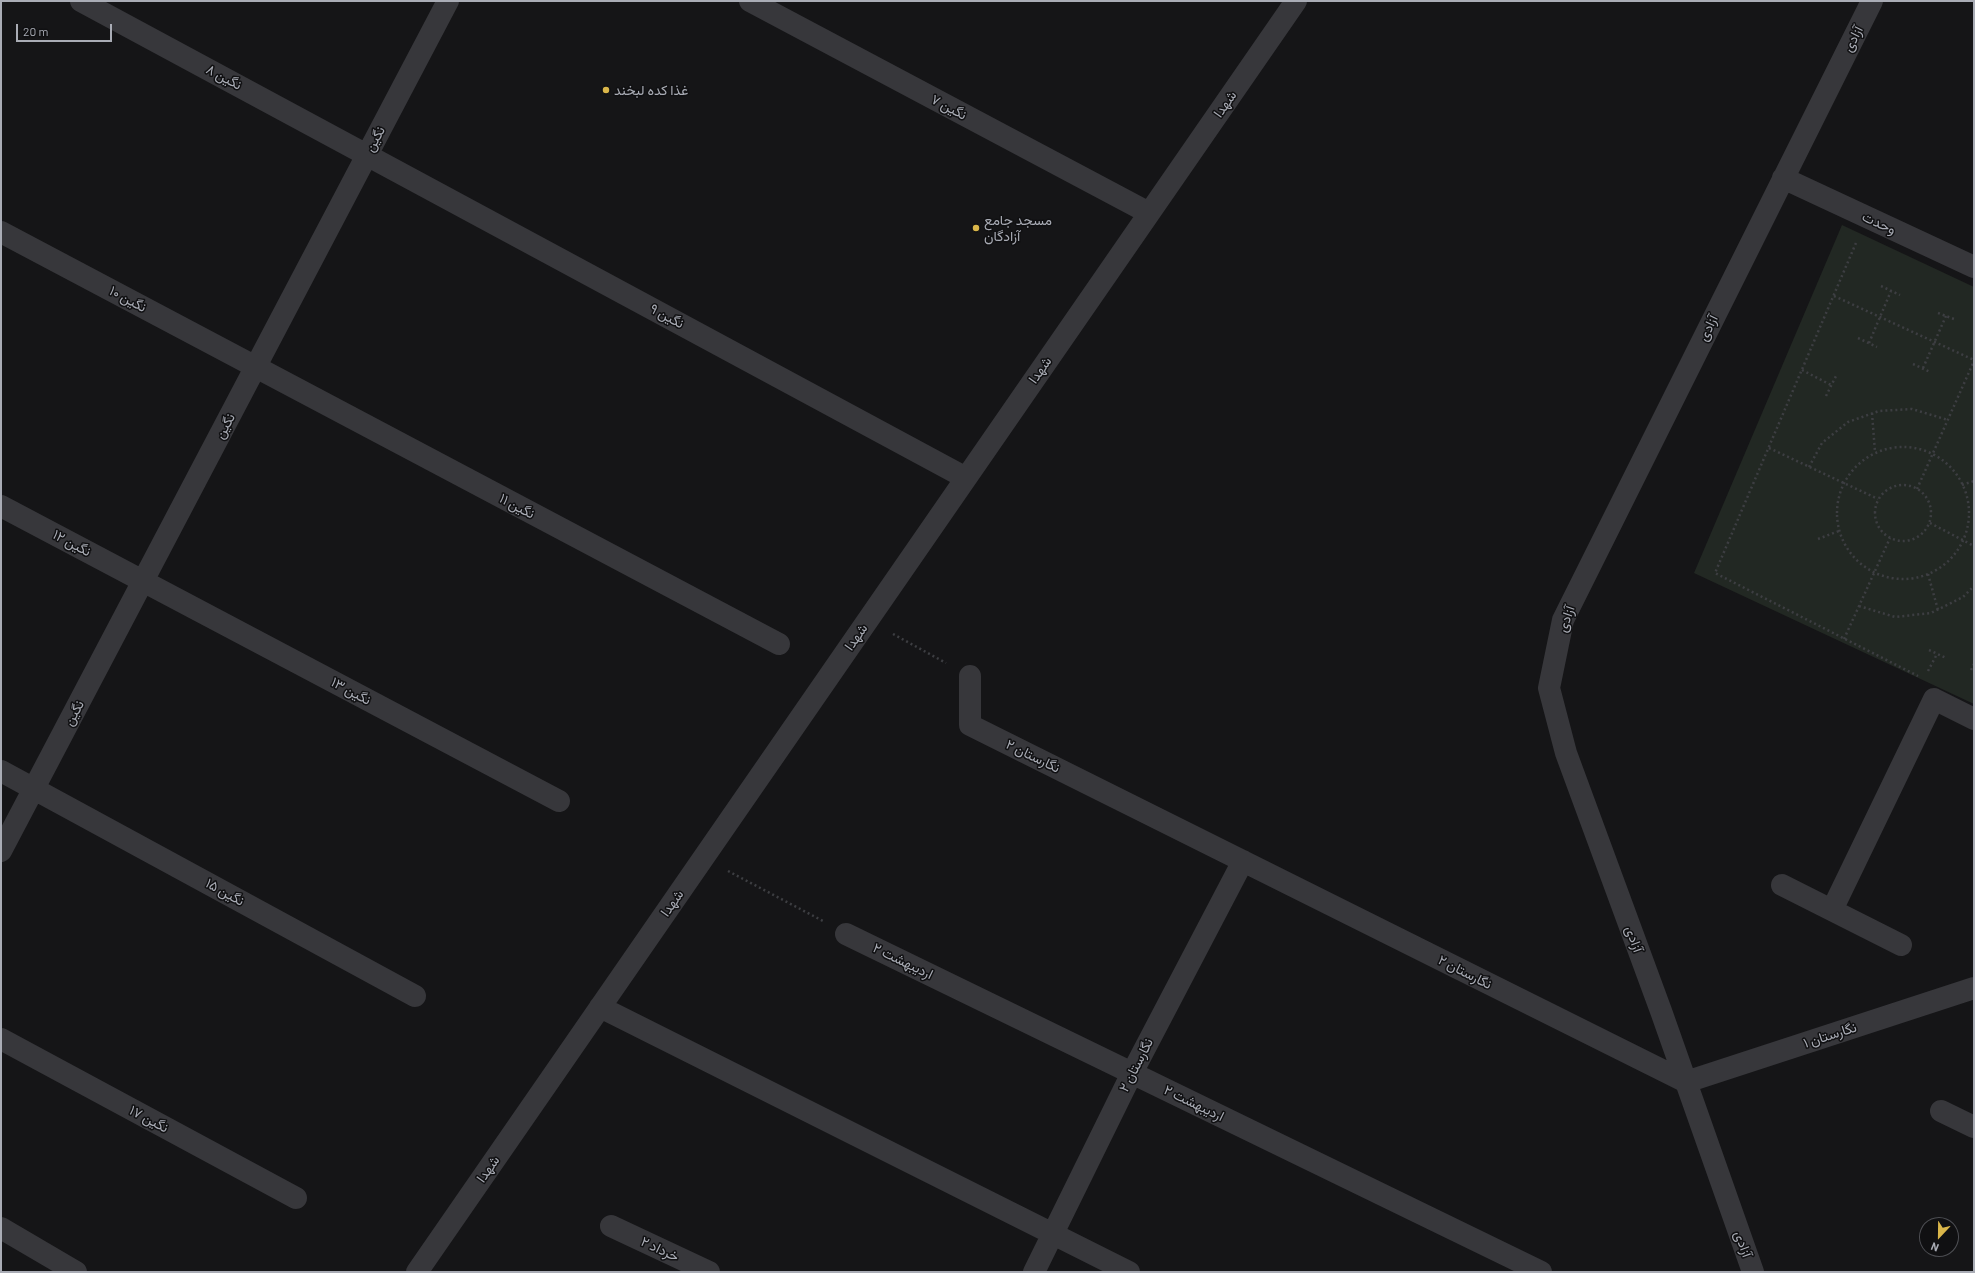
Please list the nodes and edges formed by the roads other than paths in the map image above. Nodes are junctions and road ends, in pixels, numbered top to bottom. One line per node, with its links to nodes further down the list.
1 (81, 1): 6 (street, نگین ۸)
2 (750, 1): 8 (street, نگین ۷)
3 (1296, 1): 8 (street, شهدا)
4 (1872, 1): 7 (street, آزادی)
5 (446, 2): 6 (street, نگین)
6 (368, 154): 11 (street, نگین); 12 (street, نگین ۹)
7 (1783, 178): 10 (street, وحدت); 32 (street, آزادی)
8 (1149, 213): 12 (street, شهدا)
9 (1, 232): 11 (street, نگین ۱۰)
10 (1974, 267)
11 (256, 367): 14 (street, نگین); 15 (street, نگین ۱۱)
12 (966, 478): 29 (street, شهدا)
13 (1, 506): 14 (street, نگین ۱۲)
14 (143, 580): 19 (street, نگین); 20 (street, نگین ۱۳)
15 (779, 644)
16 (970, 676): 22 (street, نگارستان ۲)
17 (1974, 719): 24 (street)
18 (1, 771): 19 (street, نگین ۱۵)
19 (34, 788): 21 (street, نگین); 28 (street, نگین ۱۵)
20 (559, 801)
21 (1, 851)
22 (1243, 861): 31 (street, نگارستان ۲); 32 (street, نگارستان ۲)
23 (1782, 885): 24 (street)
24 (1832, 910): 26 (street)
25 (846, 934): 31 (street, اردیبهشت ۲)
26 (1901, 946)
27 (1974, 988): 32 (street, نگارستان ۱)
28 (415, 996)
29 (600, 1007): 38 (street); 40 (street, شهدا)
30 (1, 1039): 35 (street, نگین ۱۷)
31 (1132, 1073): 38 (street, نگارستان ۲); 44 (street, اردیبهشت ۲)
32 (1686, 1082): 45 (street, آزادی)
33 (1941, 1111): 34 (street)
34 (1974, 1127)
35 (296, 1198)
36 (611, 1226): 41 (street, خرداد ۲)
37 (1, 1228): 39 (street)
38 (1053, 1234): 42 (street, نگارستان ۲); 43 (street)
39 (76, 1272)
40 (417, 1272)
41 (709, 1272)
42 (1034, 1272)
43 (1129, 1272)
44 (1541, 1272)
45 (1753, 1272)

